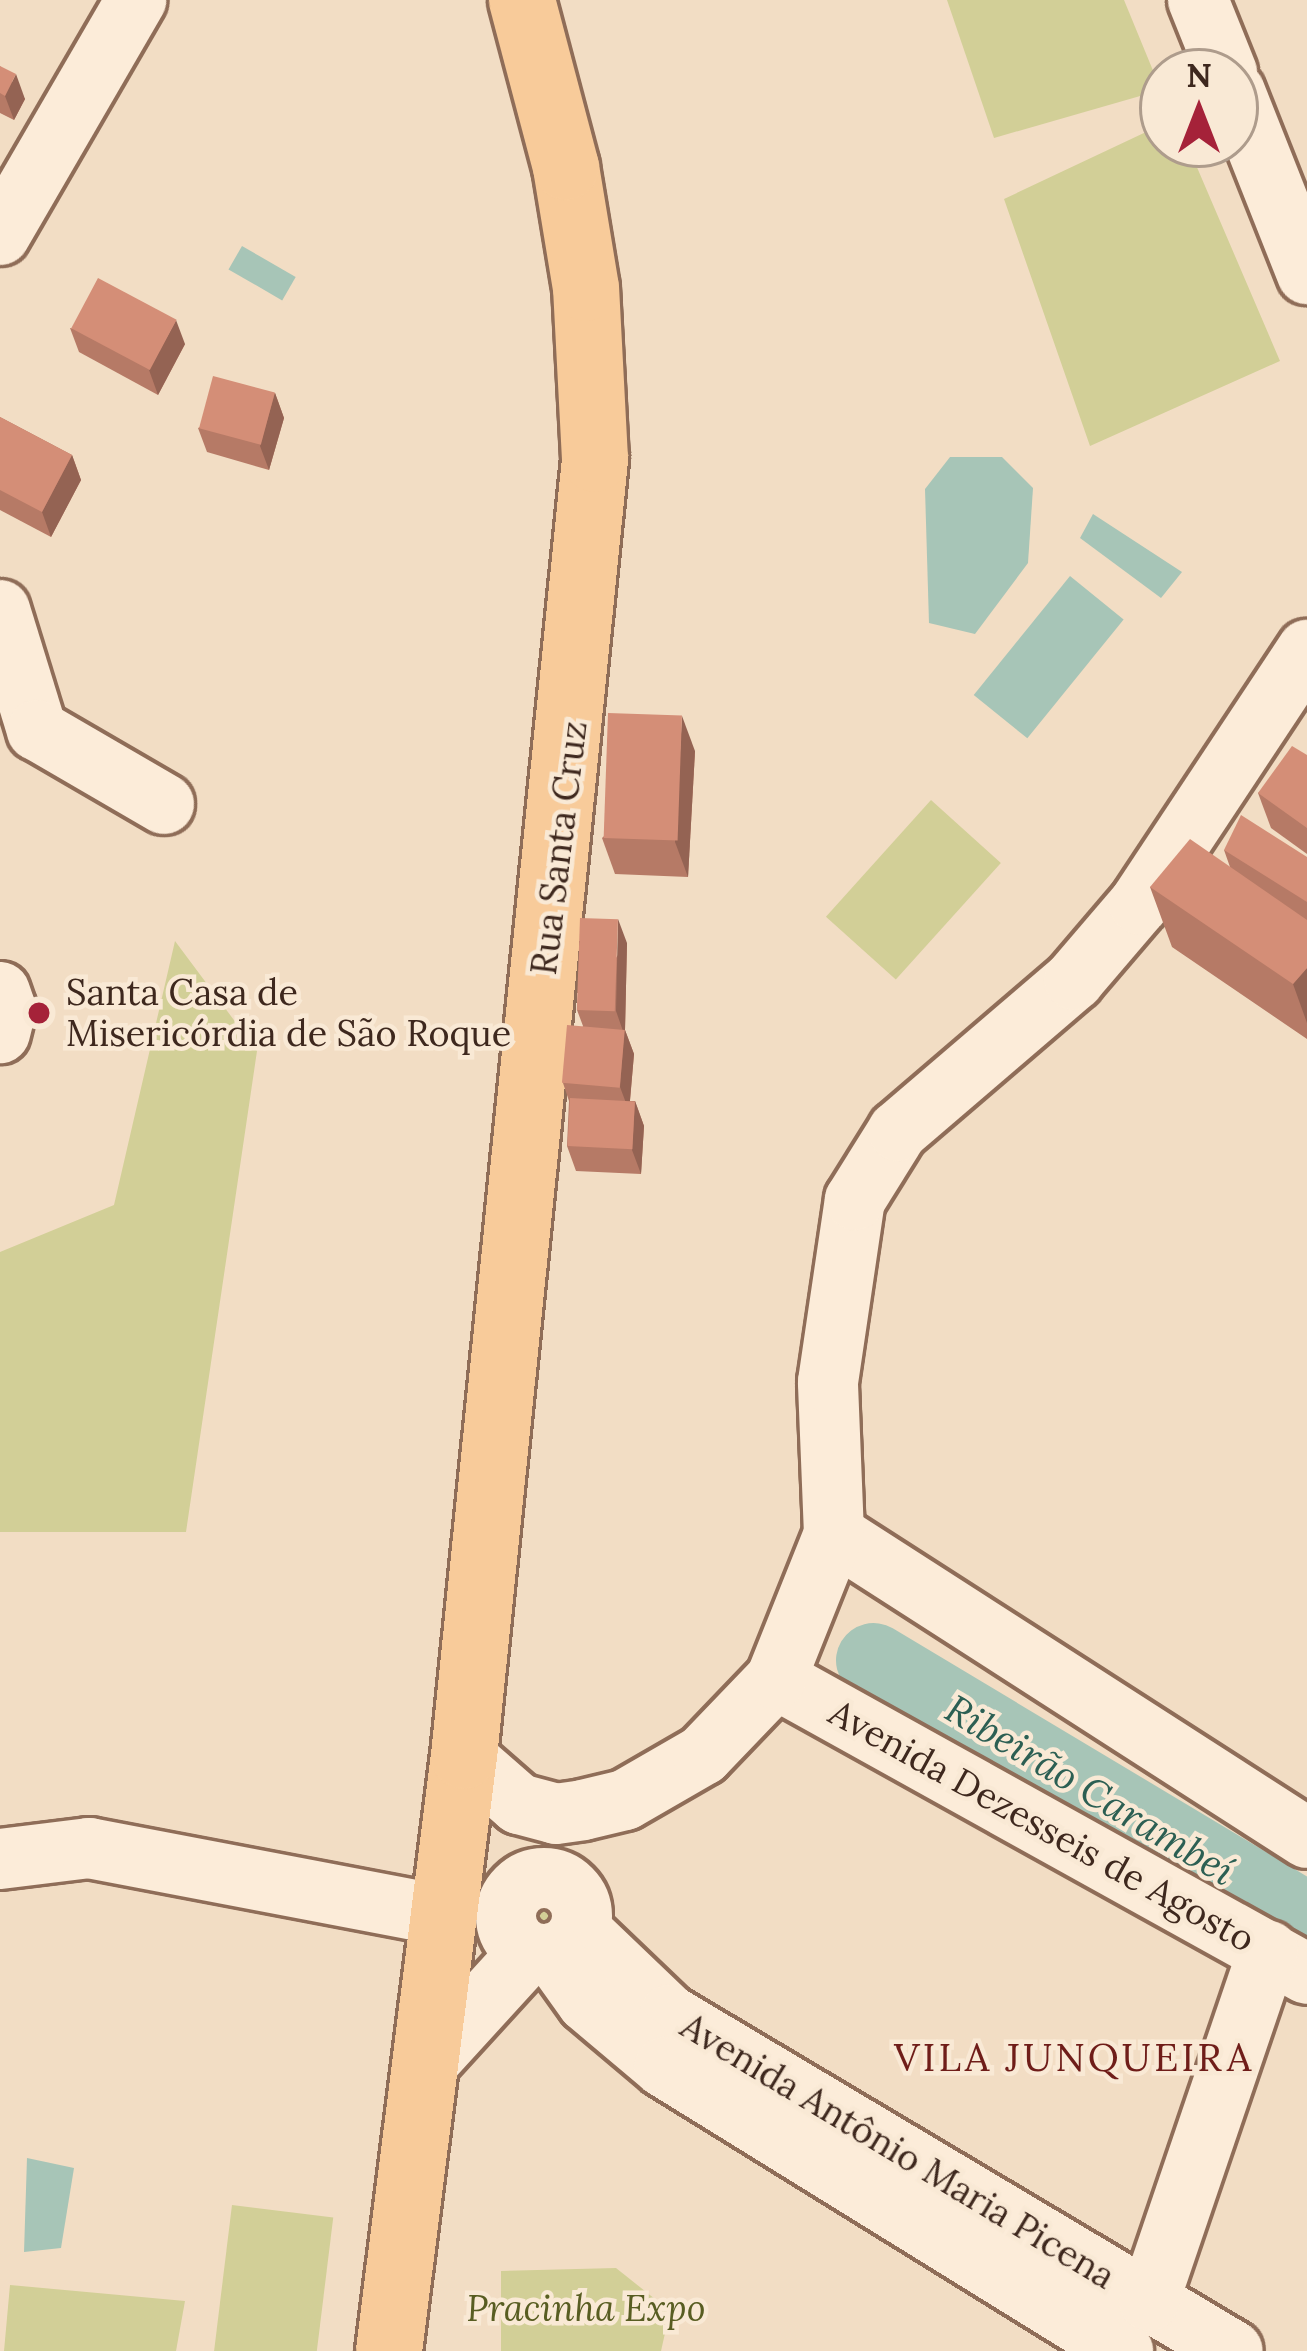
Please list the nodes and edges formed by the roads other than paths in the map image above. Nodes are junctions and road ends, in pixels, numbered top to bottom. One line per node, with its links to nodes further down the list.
1 (136, 0): 6 (street)
2 (523, 0): 15 (main road, Rua Santa Cruz)
3 (1198, 0): 4 (street)
4 (1217, 48)
5 (1259, 153): 7 (street)
6 (0, 235)
7 (1307, 274)
8 (0, 610): 10 (street)
9 (1307, 650): 13 (street)
10 (164, 804)
11 (0, 992): 12 (street)
12 (0, 1034)
13 (835, 1534): 14 (street); 17 (street)
14 (776, 1679): 16 (street); 21 (street, Avenida Dezesseis de Agosto)
15 (464, 1756): 16 (street); 19 (main road, Rua Santa Cruz)
16 (556, 1814): 20 (street, Avenida Antônio Maria Picena)
17 (1307, 1838)
18 (0, 1859): 19 (street)
19 (441, 1915): 22 (main road, Rua Santa Cruz)
20 (554, 1945): 22 (street); 23 (street, Avenida Antônio Maria Picena)
21 (1287, 1962): 23 (street)
22 (425, 2066): 24 (main road, Rua Santa Cruz)
23 (1136, 2326): 25 (street, Avenida Antônio Maria Picena)
24 (389, 2351)
25 (1233, 2351)

